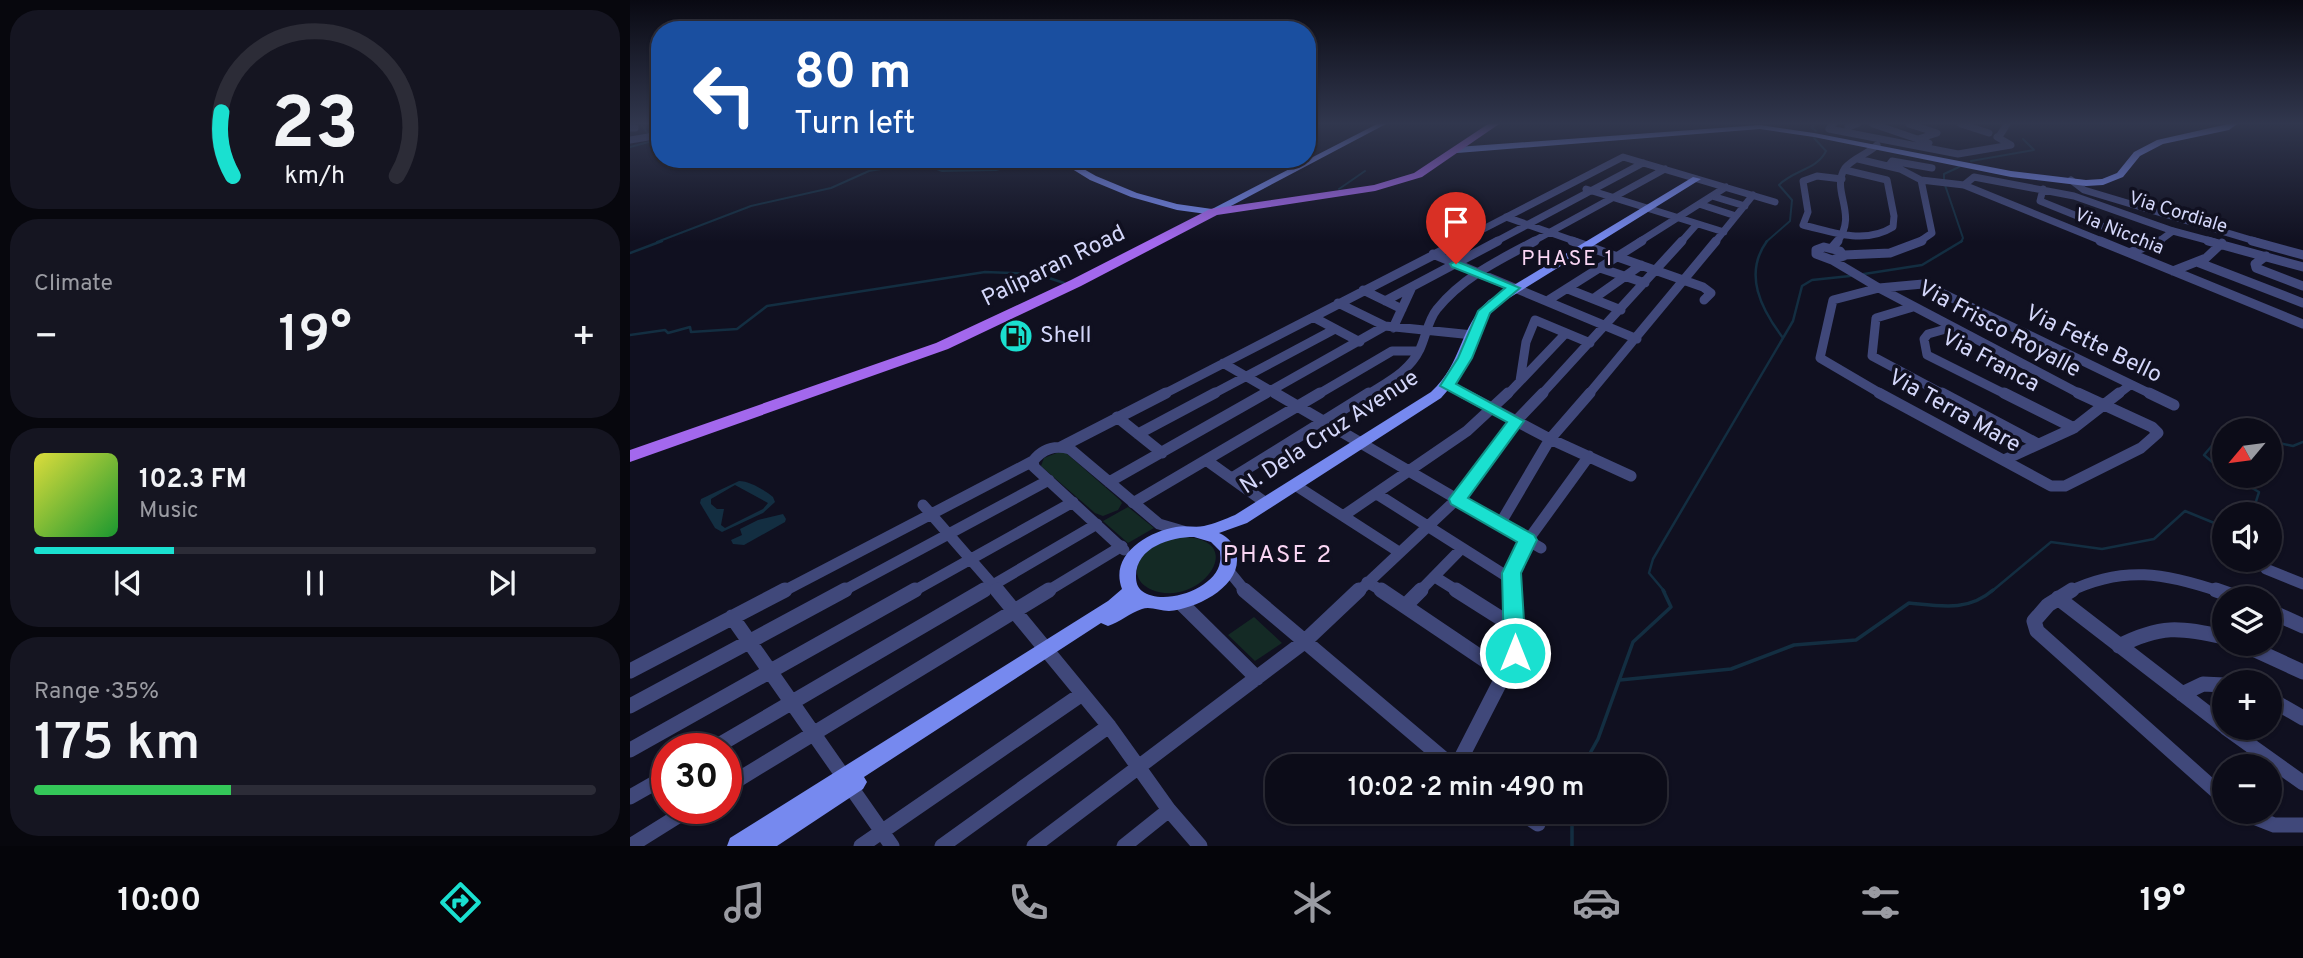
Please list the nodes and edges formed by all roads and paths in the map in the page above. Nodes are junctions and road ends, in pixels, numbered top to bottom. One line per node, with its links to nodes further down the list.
1 (1435, 163): 36 (main road, Paliparan Road)
2 (1608, 163): 20 (street)
3 (1642, 163): 25 (street)
4 (1645, 163): 15 (street)
5 (1854, 163): 16 (street)
6 (1883, 163): 11 (street)
7 (1913, 163): 14 (street)
8 (1969, 163): 21 (street)
9 (2118, 163): 19 (street)
10 (2129, 163): 19 (street)
11 (1889, 165): 18 (street, Via Nicchia)
12 (1078, 168): 36 (street)
13 (1298, 168): 36 (street)
14 (1932, 168)
15 (1665, 169): 17 (street); 29 (street)
16 (1843, 174): 47 (street); 47 (street); 47 (street)
17 (1696, 179): 24 (street); 35 (street, N. Dela Cruz Avenue)
18 (1921, 180): 23 (street, Via Nicchia); 54 (street)
19 (2093, 181): 21 (street); 30 (street)
20 (1566, 182): 25 (street); 39 (street)
21 (2072, 182): 30 (street)
22 (2008, 183): 23 (street, Via Cordiale); 26 (street, Via Cordiale); 32 (street)
23 (1964, 185): 32 (street, Via Nicchia)
24 (1726, 187): 27 (street); 28 (street)
25 (1590, 190): 29 (street); 42 (street)
26 (2043, 190): 38 (street, Via Cordiale); 43 (street)
27 (1753, 195): 31 (street); 34 (street)
28 (1712, 196): 33 (street); 34 (street)
29 (1613, 198): 35 (street); 46 (street)
30 (2118, 200): 55 (street)
31 (1775, 202)
32 (2002, 202): 48 (street, Via Nicchia)
33 (1699, 204): 37 (street); 40 (street)
34 (1745, 206): 37 (street)
35 (1646, 209): 40 (street); 50 (street, N. Dela Cruz Avenue)
36 (1214, 212): 119 (main road, Paliparan Road)
37 (1737, 216): 45 (street)
38 (2129, 216): 43 (street); 44 (street, Via Cordiale)
39 (1506, 217): 42 (street); 53 (street)
40 (1676, 218): 41 (street); 57 (street)
41 (1697, 223): 45 (street); 64 (street)
42 (1527, 224): 46 (street); 60 (street)
43 (2108, 228): 48 (street)
44 (2174, 231): 49 (street, Via Cordiale); 52 (street)
45 (1724, 232): 68 (street)
46 (1551, 233): 50 (street); 66 (street)
47 (1845, 236): 51 (street)
48 (2086, 236): 52 (street, Via Nicchia)
49 (2222, 243): 56 (street, Via Cordiale); 59 (street)
50 (1585, 244): 57 (street); 71 (street, N. Dela Cruz Avenue)
51 (1832, 248): 54 (street); 58 (street)
52 (2129, 253): 65 (street, Via Nicchia)
53 (1433, 254): 60 (street); 75 (street)
54 (1844, 255): 58 (street)
55 (2303, 255)
56 (2266, 256): 62 (street, Via Cordiale); 70 (street)
57 (1618, 257): 61 (street); 63 (street)
58 (1832, 260): 72 (street, Via Frisco Royalle)
59 (2197, 262): 65 (street); 81 (street)
60 (1456, 264): 66 (street); 73 (street)
61 (1641, 265): 64 (street); 67 (street)
62 (2303, 267)
63 (1600, 268): 67 (street); 74 (street)
64 (1656, 270): 68 (street); 69 (street)
65 (2173, 271): 86 (street, Via Nicchia)
66 (1478, 272): 71 (street); 91 (street)
67 (1625, 276): 69 (street); 76 (street)
68 (1685, 281): 77 (street); 94 (street)
69 (1645, 283): 84 (street)
70 (2303, 286)
71 (1514, 288): 79 (street); 93 (street, N. Dela Cruz Avenue)
72 (1878, 288): 82 (street, Via Frisco Royalle); 101 (street, Via Fette Bello); 122 (street, Via Terra Mare)
73 (1411, 289): 78 (street); 83 (street)
74 (1568, 289): 76 (street); 79 (street)
75 (1363, 290): 78 (street); 80 (street)
76 (1593, 299): 84 (street)
77 (1704, 300)
78 (1385, 301): 83 (street)
79 (1547, 301): 88 (street)
80 (1338, 303): 85 (street); 87 (street)
81 (2303, 303)
82 (1913, 307): 89 (street, Via Frisco Royalle); 116 (street)
83 (1402, 309): 87 (street)
84 (1621, 310): 88 (street)
85 (1313, 317): 90 (street); 98 (street)
86 (2303, 324)
87 (1389, 327): 91 (street); 95 (street)
88 (1606, 327): 94 (street); 96 (street)
89 (1953, 327): 106 (street, Via Frisco Royalle); 112 (street, Via Franca)
90 (1335, 329): 95 (street); 99 (street)
91 (1426, 331): 93 (street); 97 (street)
92 (1566, 333): 96 (street); 100 (street); 100 (street)
93 (1473, 335): 102 (street, N. Dela Cruz Avenue)
94 (1637, 339): 114 (street)
95 (1360, 342): 103 (street)
96 (1590, 343): 109 (street)
97 (1419, 351): 105 (street); 110 (street)
98 (1223, 363): 99 (street); 108 (street)
99 (1247, 376): 103 (street); 113 (street)
100 (1520, 381): 107 (street)
101 (2130, 385): 104 (street, Via Fette Bello); 106 (street)
102 (1448, 386): 107 (street); 115 (street, N. Dela Cruz Avenue)
103 (1273, 392): 105 (street); 118 (street)
104 (2174, 405)
105 (1296, 407): 110 (street); 121 (street)
106 (2104, 407): 111 (street, Via Frisco Royalle); 112 (street)
107 (1493, 409): 109 (street); 124 (street)
108 (1117, 417): 113 (street); 117 (street)
109 (1516, 421): 114 (street); 131 (street)
110 (1325, 422): 115 (street); 126 (street)
111 (2152, 427): 122 (street, Via Terra Mare)
112 (2074, 428): 116 (street)
113 (1138, 434): 118 (street)
114 (1550, 439): 120 (street); 139 (street)
115 (1361, 443): 124 (street); 129 (street, N. Dela Cruz Avenue)
116 (2038, 444): 122 (street)
117 (1061, 447): 123 (street); 128 (street)
118 (1162, 453): 128 (street)
119 (630, 456)
120 (1589, 456): 125 (street); 144 (street)
121 (1206, 460): 126 (street); 133 (street)
122 (2004, 460)
123 (1033, 461): 127 (street); 135 (street)
124 (1410, 471): 130 (street); 131 (street)
125 (1631, 476)
126 (1232, 478): 134 (street)
127 (1049, 480): 132 (street); 143 (street)
128 (1109, 482): 133 (street)
129 (1295, 485): 134 (street, N. Dela Cruz Avenue); 136 (street)
130 (1377, 494): 136 (street); 140 (street)
131 (1457, 499): 139 (street); 140 (street)
132 (1073, 502): 138 (street); 150 (street)
133 (1133, 503): 141 (street)
134 (1266, 503): 137 (street, N. Dela Cruz Avenue)
135 (927, 510): 143 (street); 165 (street)
136 (1343, 516): 148 (street)
137 (1241, 519): 142 (street, N. Dela Cruz Avenue); 145 (street, N. Dela Cruz Avenue)
138 (1097, 524): 149 (street); 157 (street)
139 (1500, 524): 144 (street)
140 (1427, 526): 147 (street); 148 (street)
141 (1184, 531): 142 (street); 149 (street)
142 (1204, 532): 145 (street)
143 (948, 535): 150 (street); 169 (street)
144 (1528, 540): 146 (street); 154 (street)
145 (1224, 542): 151 (street)
146 (1541, 548)
147 (1461, 549): 153 (street); 154 (street)
148 (1399, 552): 155 (street)
149 (1126, 553): 159 (street); 163 (street)
150 (971, 559): 157 (street); 175 (street)
151 (1228, 570): 161 (street); 170 (street)
152 (2273, 572): 156 (street)
153 (1435, 578): 162 (street); 167 (street)
154 (1511, 579): 167 (street)
155 (1367, 582): 162 (street); 170 (street)
156 (2303, 584)
157 (993, 586): 163 (street); 182 (street)
158 (2212, 589): 160 (street)
159 (1137, 595): 161 (street); 172 (street)
160 (2058, 598): 171 (street); 199 (street)
161 (1181, 603): 178 (street)
162 (1406, 605): 177 (street)
163 (1016, 612): 172 (street); 189 (street)
164 (2282, 616): 166 (street)
165 (732, 617): 169 (street); 174 (street)
166 (2303, 626)
167 (1516, 628): 177 (street)
168 (2212, 635): 171 (street)
169 (749, 642): 175 (street); 183 (street)
170 (1304, 642): 178 (street); 192 (street)
171 (2119, 646): 181 (street)
172 (1047, 653): 180 (street); 196 (street)
173 (2268, 656): 176 (street)
174 (630, 671)
175 (770, 672): 182 (street); 191 (street)
176 (2303, 672)
177 (1504, 673): 193 (street)
178 (1256, 678): 194 (street)
179 (2212, 684): 181 (street)
180 (1082, 694): 187 (street); 205 (street)
181 (2182, 694): 185 (street)
182 (792, 702): 188 (street); 189 (street)
183 (630, 706)
184 (2282, 706): 186 (street)
185 (2212, 717)
186 (2303, 718)
187 (1109, 726): 194 (street); 211 (street)
188 (739, 733)
189 (814, 733): 195 (street); 196 (street)
190 (2243, 740): 197 (street)
191 (630, 750)
192 (1439, 754)
193 (1460, 754)
194 (1137, 766): 201 (street); 212 (street)
195 (742, 777)
196 (847, 782): 205 (street); 207 (street); 208 (street)
197 (2303, 783)
198 (651, 785): 200 (street)
199 (2212, 787)
200 (630, 797)
201 (1170, 810): 213 (street); 214 (street)
202 (665, 824): 206 (street)
203 (2271, 824): 204 (street)
204 (2303, 825)
205 (882, 831): 209 (street); 210 (street)
206 (630, 846)
207 (738, 846)
208 (758, 846)
209 (861, 846)
210 (892, 846)
211 (942, 846)
212 (1034, 846)
213 (1124, 846)
214 (1200, 846)

